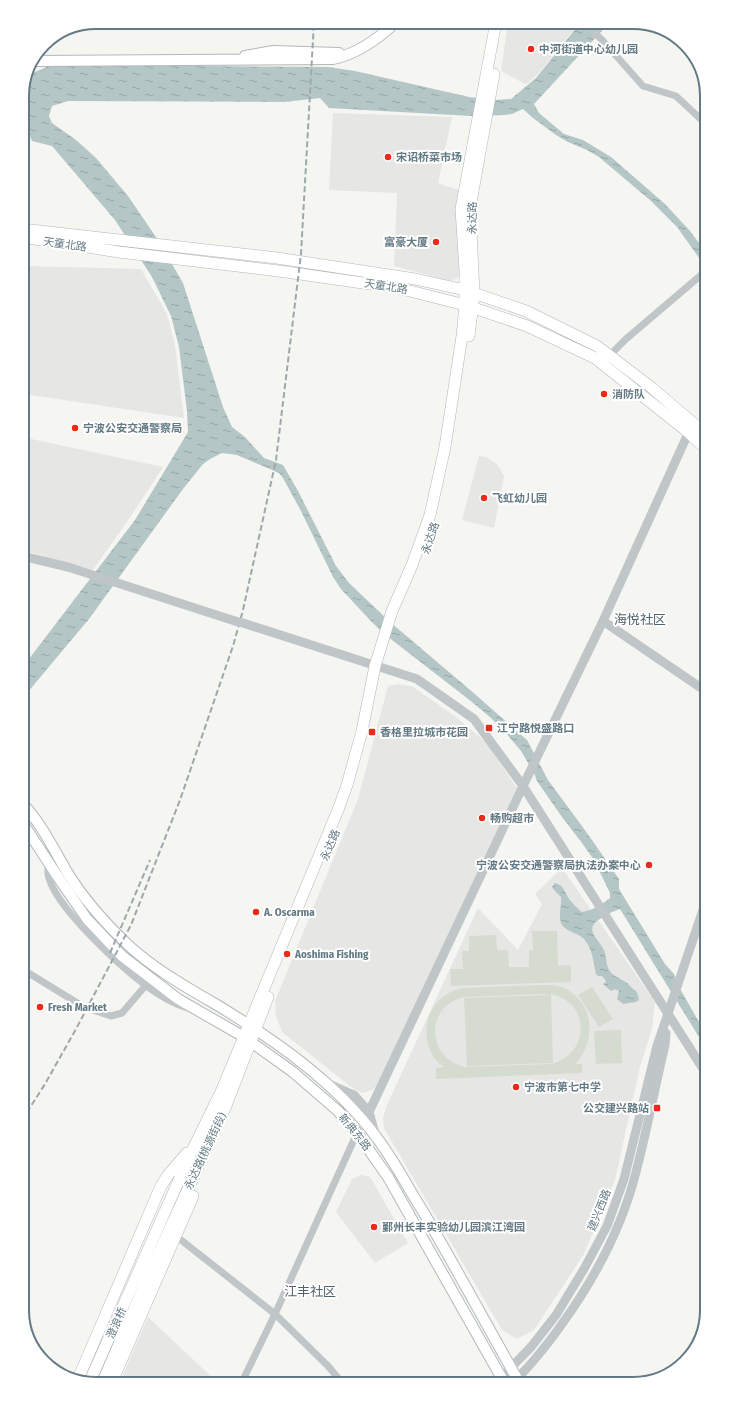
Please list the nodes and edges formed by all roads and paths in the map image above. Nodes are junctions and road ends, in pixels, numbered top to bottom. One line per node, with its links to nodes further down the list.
1 (389, 29): 5 (main road)
2 (495, 29): 6 (main road, 永达路)
3 (500, 29): 6 (main road, 永达路)
4 (591, 29): 7 (street)
5 (39, 61)
6 (489, 82): 11 (main road, 永达路)
7 (700, 118)
8 (29, 230): 11 (main road, 天童北路)
9 (29, 238): 12 (main road, 天童北路)
10 (700, 276): 13 (street)
11 (470, 292): 12 (main road, 永达路); 13 (main road, 天童北路)
12 (469, 306): 16 (main road, 天童北路); 20 (main road, 永达路)
13 (610, 355): 14 (main road, 天童北路)
14 (693, 422): 15 (main road, 天童北路); 16 (street)
15 (700, 428)
16 (688, 432): 17 (main road, 天童北路); 19 (street)
17 (700, 443)
18 (29, 558): 20 (street)
19 (603, 621): 21 (street); 22 (street)
20 (378, 667): 22 (street); 33 (main road, 永达路)
21 (700, 687)
22 (525, 782): 32 (street); 37 (street)
23 (29, 810): 33 (main road, 新典东路)
24 (29, 833): 25 (main road, 新典东路)
25 (48, 862): 28 (street); 31 (main road, 新典东路)
26 (700, 918): 32 (street, 建兴西路)
27 (29, 973): 29 (street)
28 (146, 986): 30 (street); 31 (street)
29 (79, 1004)
30 (93, 1010)
31 (200, 1011): 34 (main road, 新典东路)
32 (669, 1012): 35 (street); 46 (street, 建兴西路); 56 (street, 建兴西路)
33 (252, 1027): 34 (main road, 永达路(桃源街段)); 36 (main road, 新典东路)
34 (247, 1040): 38 (main road, 永达路(桃源街段)); 39 (main road, 新典东路); 41 (main road, 永达路(桃源街段))
35 (700, 1063)
36 (326, 1083): 37 (street); 40 (main road, 新典东路)
37 (369, 1112): 40 (street)
38 (217, 1126): 42 (main road); 44 (main road, 永达路(桃源街段))
39 (357, 1133): 45 (street); 53 (main road, 新典东路)
40 (376, 1138): 46 (main road, 新典东路)
41 (197, 1142): 43 (main road, 永达路(桃源街段)); 47 (main road)
42 (176, 1236): 45 (street); 50 (main road)
43 (142, 1262): 48 (main road, 澄浪桥)
44 (151, 1270): 49 (main road, 澄浪桥)
45 (275, 1314): 51 (street); 52 (street)
46 (511, 1368): 54 (street, 建兴西路); 55 (main road, 新典东路)
47 (80, 1375)
48 (92, 1377)
49 (105, 1377)
50 (114, 1377)
51 (245, 1377)
52 (337, 1377)
53 (497, 1377)
54 (504, 1377)
55 (514, 1377)
56 (520, 1377)

